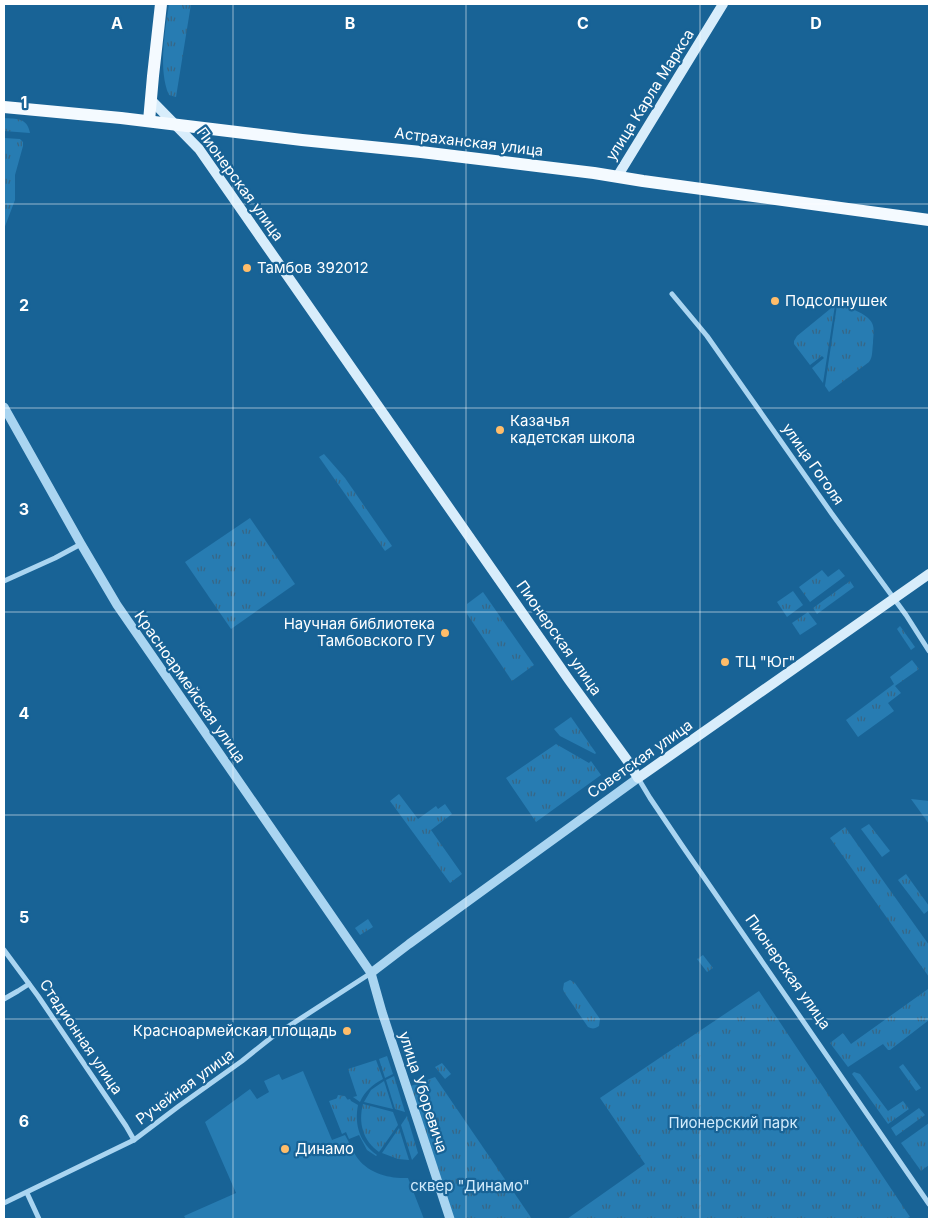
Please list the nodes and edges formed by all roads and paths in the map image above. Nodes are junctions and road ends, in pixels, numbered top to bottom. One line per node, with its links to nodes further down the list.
1 (161, 4): 3 (main road)
2 (723, 4): 7 (main road, улица Карла Маркса)
3 (151, 100): 5 (main road); 6 (main road, Пионерская улица)
4 (4, 106): 5 (main road, Астраханская улица)
5 (149, 121): 6 (main road, Астраханская улица)
6 (177, 125): 7 (main road, Астраханская улица); 16 (main road, Пионерская улица)
7 (617, 177): 8 (main road, Астраханская улица)
8 (929, 220)
9 (672, 294): 14 (street, улица Гоголя)
10 (4, 407): 11 (street, Красноармейская улица)
11 (81, 544): 13 (street); 18 (street, Красноармейская улица)
12 (929, 574): 14 (main road, Советская улица)
13 (4, 580)
14 (894, 599): 15 (street, улица Гоголя); 16 (main road, Советская улица)
15 (929, 651)
16 (638, 778): 18 (street, Советская улица); 24 (street, Пионерская улица)
17 (4, 950): 19 (street, Стадионная улица)
18 (371, 973): 21 (street, Ручейная улица); 26 (street, улица Уборевича)
19 (29, 984): 20 (street); 21 (street, Стадионная улица)
20 (4, 999)
21 (134, 1140): 22 (street, Ручейная улица)
22 (27, 1192): 23 (street, Ручейная улица); 25 (street)
23 (4, 1203)
24 (929, 1204)
25 (39, 1219)
26 (450, 1219)

